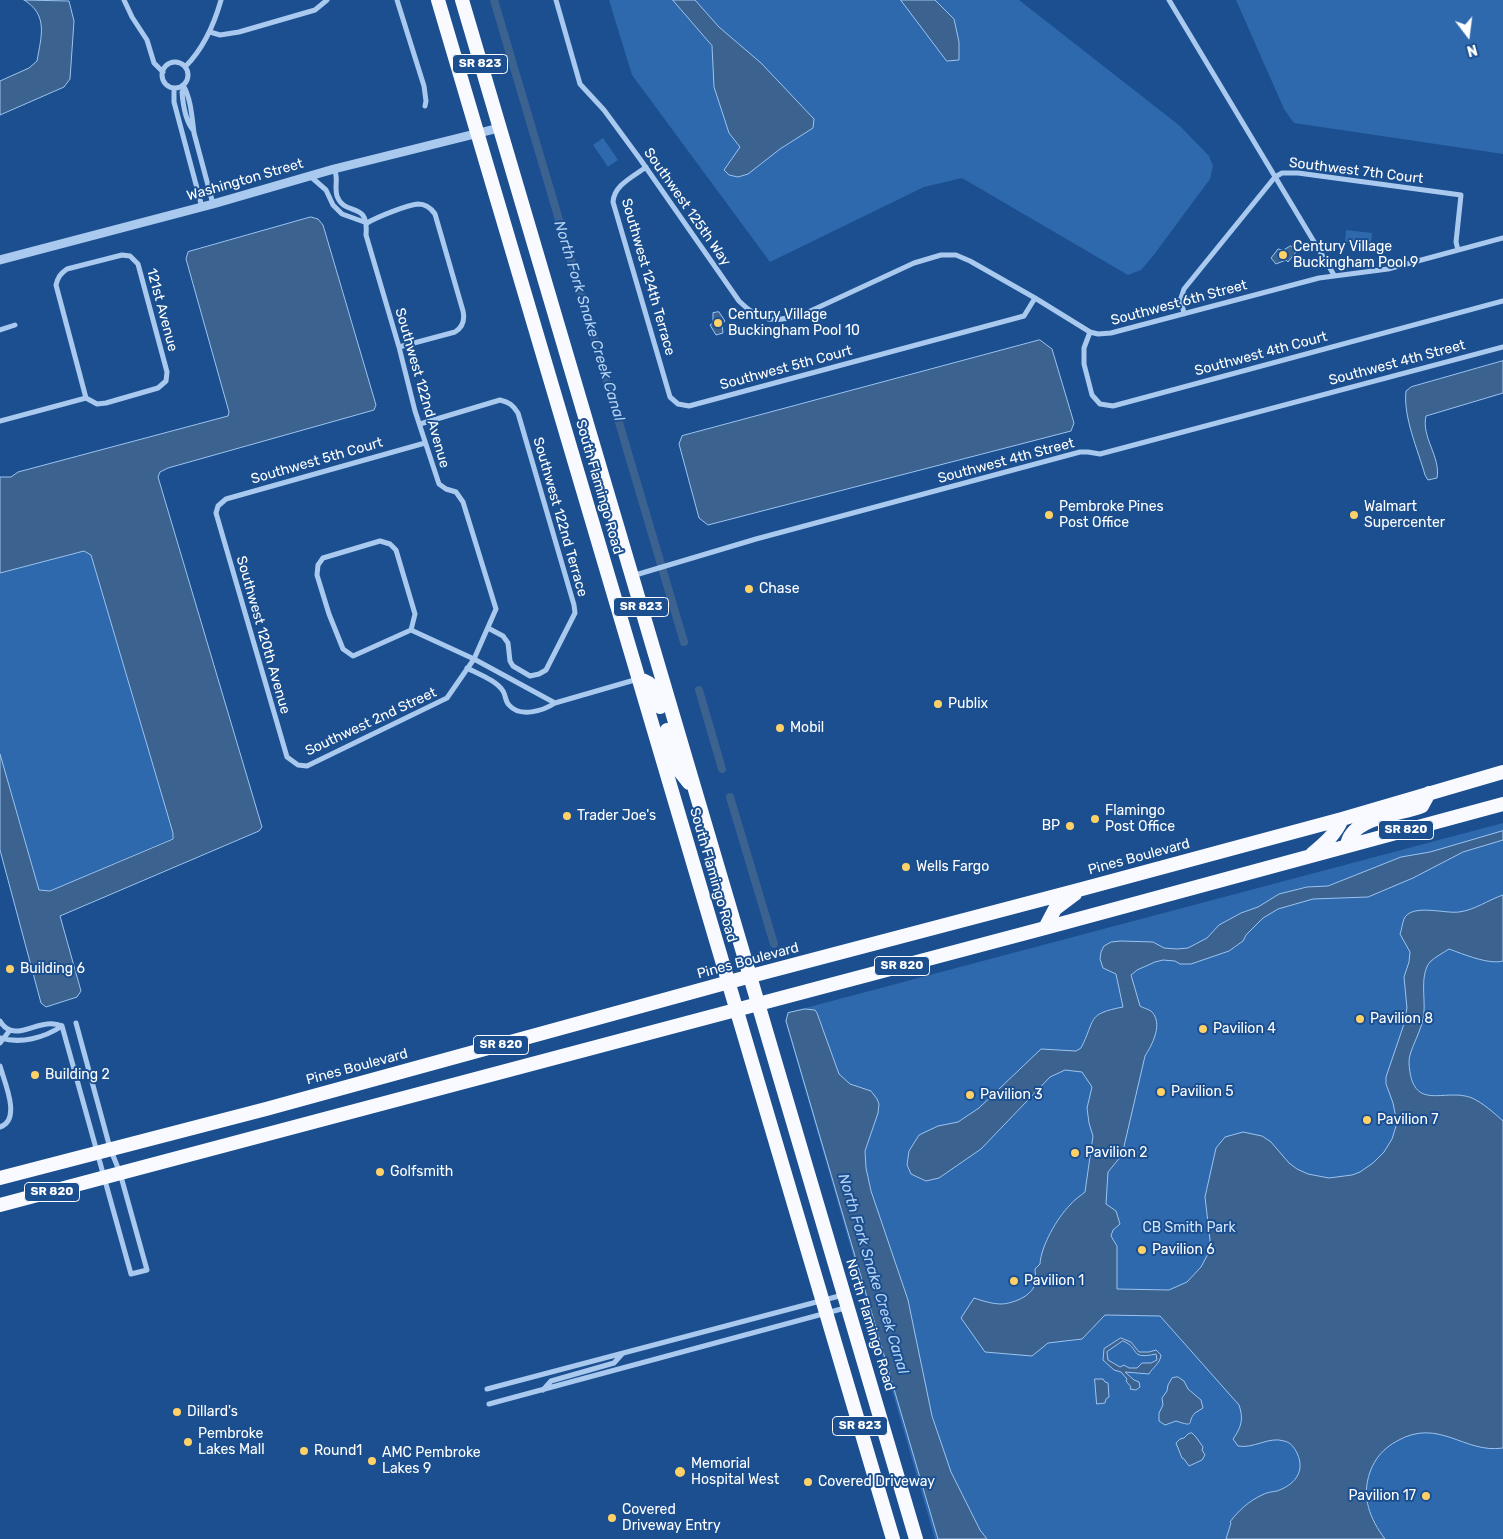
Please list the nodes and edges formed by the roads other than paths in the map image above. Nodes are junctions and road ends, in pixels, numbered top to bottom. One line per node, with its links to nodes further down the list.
1 (124, 0): 11 (street)
2 (221, 0): 9 (street)
3 (327, 0): 9 (street)
4 (397, 0): 14 (street)
5 (438, 0): 16 (highway, South Flamingo Road / SR 823)
6 (462, 0): 15 (highway, South Flamingo Road / SR 823)
7 (556, 0): 17 (street, Southwest 125th Way)
8 (1169, 0): 22 (street)
9 (210, 32): 10 (street)
10 (185, 67): 11 (street); 12 (street)
11 (163, 72): 13 (street)
12 (184, 87): 13 (street); 19 (street)
13 (174, 88): 20 (street)
14 (425, 106)
15 (499, 128): 16 (street, Washington Street); 44 (highway, South Flamingo Road / SR 823)
16 (478, 134): 18 (street, Washington Street); 49 (highway, South Flamingo Road / SR 823)
17 (646, 167): 30 (street, Southwest 125th Way); 39 (street, Southwest 124th Terrace)
18 (334, 169): 21 (street, Washington Street); 25 (street)
19 (204, 171): 20 (street); 23 (street)
20 (194, 173): 24 (street)
21 (310, 176): 23 (street, Washington Street); 25 (street)
22 (1276, 177): 27 (street, Southwest 7th Court); 29 (street); 32 (street, Southwest 7th Court)
23 (213, 204): 24 (street, Washington Street)
24 (202, 207): 28 (street, Washington Street)
25 (366, 223): 37 (street, Southwest 122nd Avenue); 37 (street)
26 (1503, 238): 27 (street, Southwest 6th Street)
27 (1458, 250): 29 (street, Southwest 6th Street)
28 (0, 260)
29 (1334, 275): 32 (street, Southwest 6th Street)
30 (1036, 298): 35 (street); 39 (street, Southwest 5th Court)
31 (1503, 301): 35 (street, Southwest 4th Court)
32 (1184, 314): 35 (street, Southwest 6th Street)
33 (15, 325): 34 (street)
34 (0, 330)
35 (1090, 332)
36 (1503, 346): 44 (street, Southwest 4th Street)
37 (399, 348): 41 (street, Southwest 122nd Avenue)
38 (86, 398): 38 (street, 121st Avenue); 40 (street)
39 (678, 404)
40 (0, 421)
41 (420, 424): 42 (street, Southwest 122nd Avenue); 45 (street, Southwest 122nd Terrace)
42 (425, 443): 43 (street, Southwest 5th Court); 45 (street, Southwest 122nd Avenue)
43 (218, 506): 51 (street, Southwest 120th Avenue)
44 (632, 576): 53 (highway, South Flamingo Road / SR 823)
45 (488, 628): 47 (street, Southwest 122nd Avenue)
46 (411, 630): 46 (street); 47 (street)
47 (474, 659): 48 (street, Southwest 2nd Street); 50 (street)
48 (467, 668): 50 (street); 51 (street, Southwest 2nd Street)
49 (639, 679): 50 (street); 53 (highway); 62 (highway, South Flamingo Road / SR 823)
50 (555, 703)
51 (298, 765)
52 (1503, 772): 54 (highway, Pines Boulevard / SR 820)
53 (695, 792): 61 (highway, South Flamingo Road / SR 823)
54 (1429, 793): 56 (highway, Pines Boulevard / SR 820); 57 (highway)
55 (1503, 804): 57 (highway, SR 820)
56 (1342, 819): 58 (highway); 59 (highway, Pines Boulevard / SR 820)
57 (1347, 846): 58 (highway, SR 820)
58 (1309, 856): 60 (highway, SR 820)
59 (1082, 889): 60 (highway); 61 (highway, Pines Boulevard / SR 820)
60 (1045, 928): 63 (highway, SR 820)
61 (751, 976): 62 (highway, Pines Boulevard / SR 820); 63 (highway, North Flamingo Road / SR 823)
62 (728, 983): 64 (highway, SR 823); 72 (highway, Pines Boulevard / SR 820)
63 (759, 1004): 64 (highway, SR 820); 78 (highway, North Flamingo Road / SR 823)
64 (736, 1010): 74 (highway, SR 820); 79 (highway, SR 823)
65 (0, 1021): 68 (street)
66 (76, 1024): 72 (street)
67 (62, 1026): 68 (street); 69 (street); 73 (street)
68 (10, 1030): 69 (street)
69 (1, 1040)
70 (0, 1066): 71 (street)
71 (2, 1126)
72 (110, 1148): 73 (highway, Pines Boulevard / SR 820); 74 (street)
73 (96, 1152): 75 (highway, Pines Boulevard / SR 820); 76 (street)
74 (120, 1173): 76 (highway, SR 820); 76 (street)
75 (0, 1178)
76 (104, 1178): 77 (highway, SR 820)
77 (0, 1206)
78 (846, 1301): 79 (street); 79 (street); 87 (highway, North Flamingo Road / SR 823)
79 (824, 1307): 80 (street); 82 (street); 86 (highway, SR 823)
80 (623, 1353): 81 (street); 83 (street)
81 (566, 1376): 82 (street); 84 (street)
82 (564, 1385): 84 (street)
83 (487, 1389)
84 (543, 1390): 85 (street)
85 (489, 1404)
86 (893, 1539)
87 (916, 1539)

